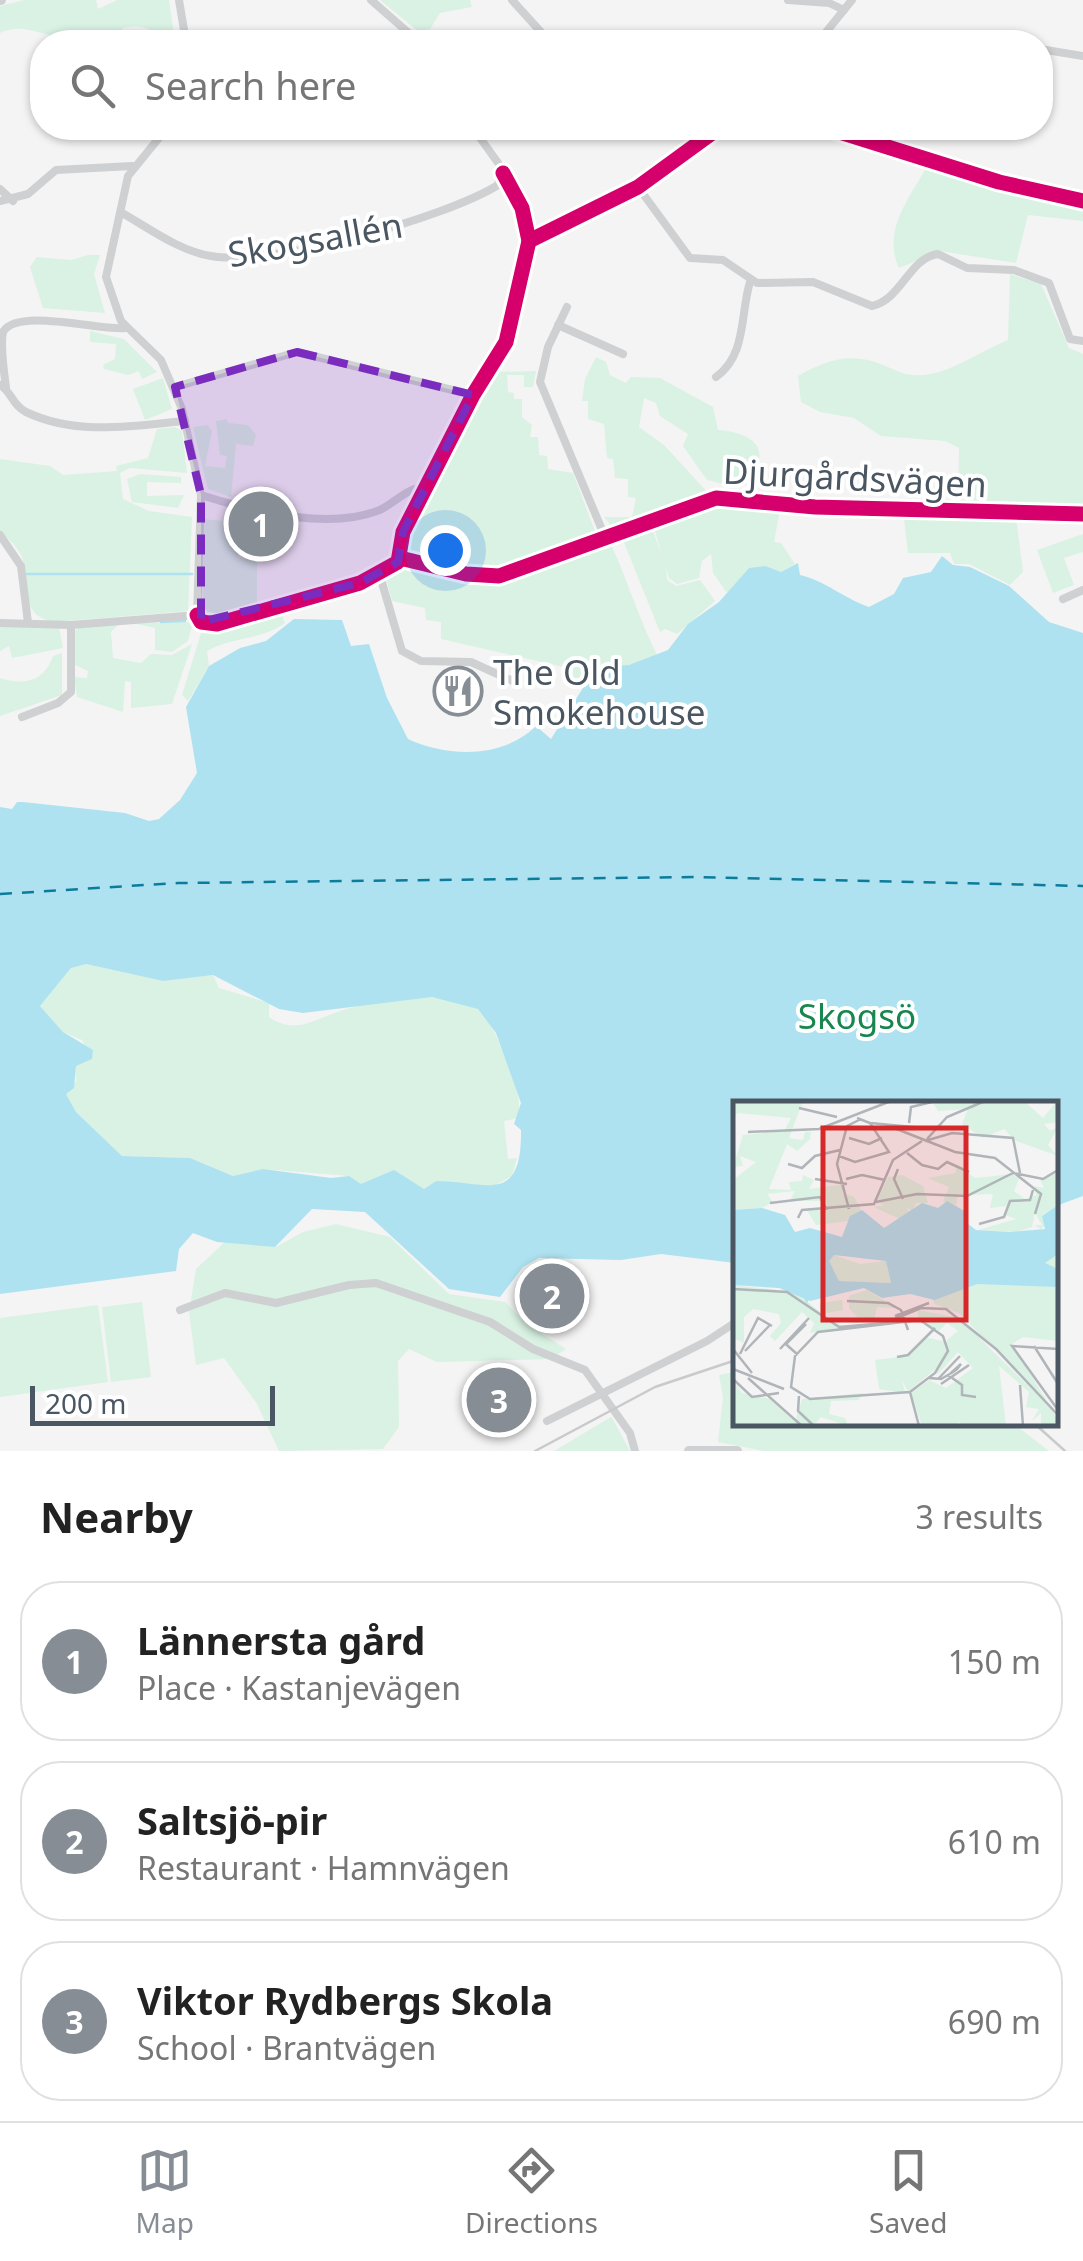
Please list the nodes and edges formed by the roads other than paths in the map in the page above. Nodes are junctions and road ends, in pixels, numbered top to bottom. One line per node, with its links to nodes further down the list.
1 (179, 0): 7 (street)
2 (371, 0): 8 (street)
3 (512, 0): 9 (street)
4 (788, 0): 6 (street)
5 (852, 0): 6 (street)
6 (844, 10): 10 (street)
7 (184, 30)
8 (406, 30)
9 (539, 30)
10 (828, 30)
11 (1053, 51): 12 (street)
12 (1083, 56)
13 (156, 140): 17 (street)
14 (481, 140): 23 (street, Skogsallén)
15 (703, 140): 18 (street)
16 (865, 140): 22 (street)
17 (132, 166): 21 (street); 23 (street)
18 (638, 187): 24 (street); 33 (street)
19 (0, 189): 21 (street)
20 (0, 201): 21 (street)
21 (13, 201)
22 (1083, 201)
23 (122, 213): 27 (street)
24 (750, 282): 28 (street); 30 (street)
25 (567, 306): 26 (street)
26 (558, 325): 29 (street); 39 (street)
27 (125, 328): 31 (street); 32 (street)
28 (1083, 340)
29 (622, 354)
30 (716, 376)
31 (3, 386): 34 (street)
32 (175, 387): 33 (street); 34 (street)
33 (473, 395): 35 (street)
34 (184, 421): 36 (street)
35 (425, 488): 36 (street); 40 (street)
36 (201, 496): 44 (street)
37 (1083, 514): 39 (street, Djurgårdsvägen)
38 (0, 535): 45 (street)
39 (606, 537): 40 (street, Djurgårdsvägen)
40 (400, 558): 41 (street)
41 (380, 576): 44 (street); 48 (street)
42 (1083, 590): 43 (street)
43 (1063, 600)
44 (197, 616): 47 (street)
45 (28, 623): 46 (street); 47 (street)
46 (0, 624)
47 (71, 625): 49 (street)
48 (517, 683)
49 (22, 717)
50 (180, 1310): 52 (street)
51 (733, 1324): 52 (street)
52 (603, 1394): 53 (street); 54 (street)
53 (547, 1421)
54 (635, 1451)
55 (689, 1451): 56 (street)
56 (737, 1451)

